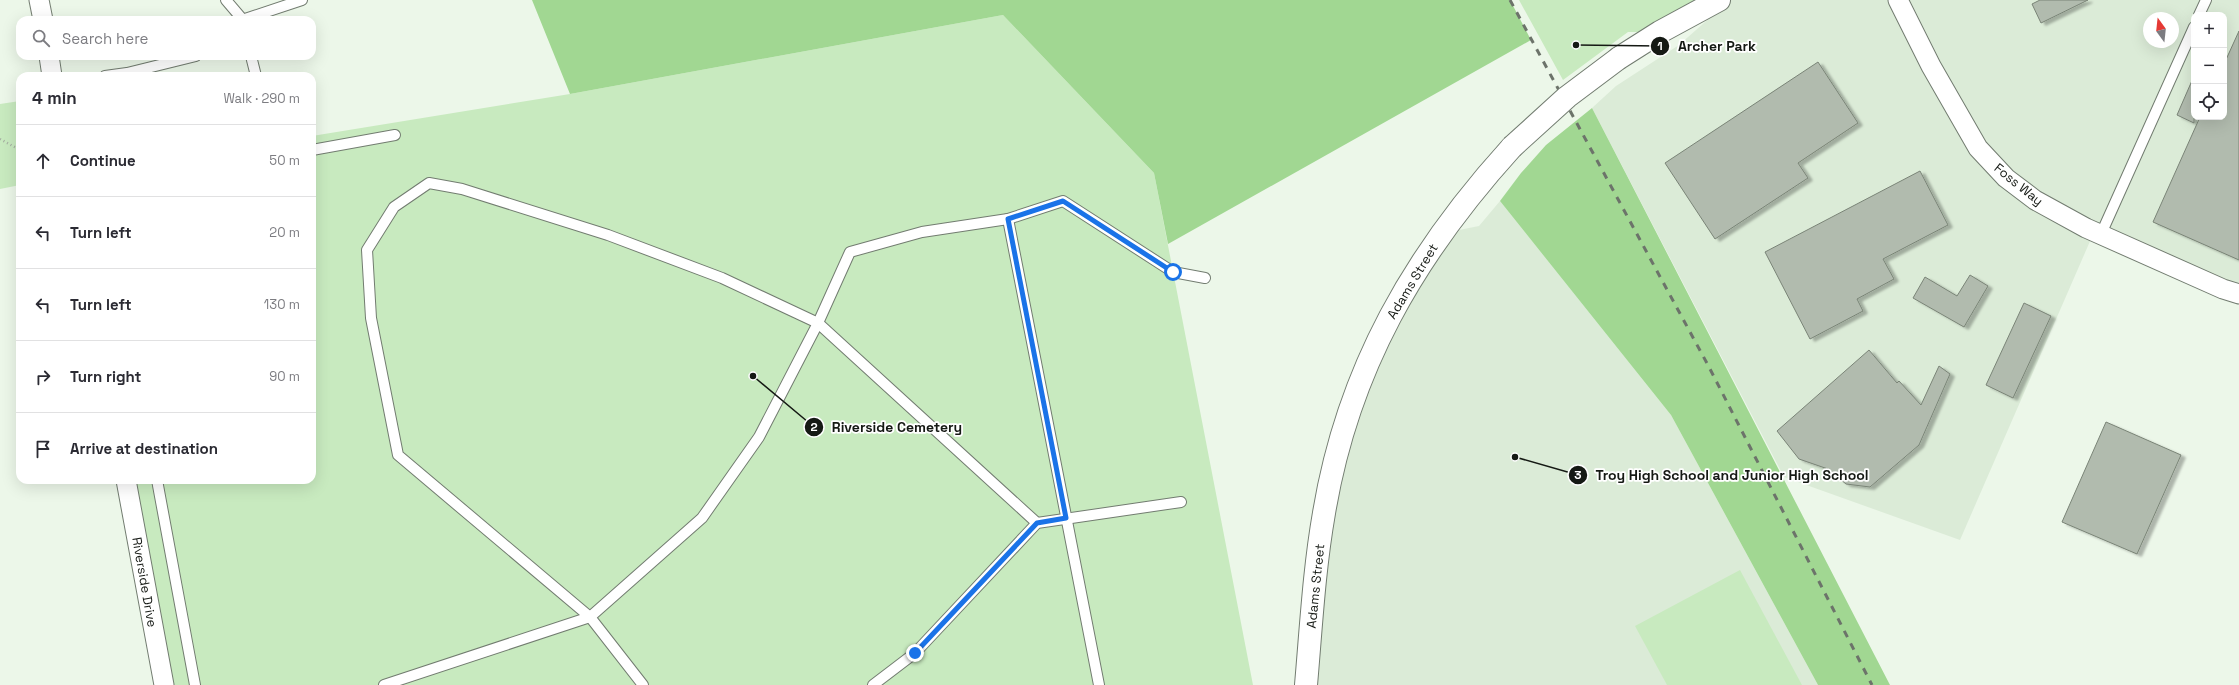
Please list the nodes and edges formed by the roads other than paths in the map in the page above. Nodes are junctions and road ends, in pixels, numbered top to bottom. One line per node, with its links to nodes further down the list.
1 (39, 0): 8 (street)
2 (226, 0): 9 (lane)
3 (302, 0): 10 (lane)
4 (1719, 0): 37 (street, Adams Street, bridge)
5 (1898, 0): 21 (street, Foss Way)
6 (2206, 0): 7 (lane)
7 (2200, 12)
8 (41, 16)
9 (240, 16)
10 (255, 16)
11 (2191, 34): 21 (lane)
12 (50, 60): 15 (street)
13 (180, 60): 16 (lane)
14 (252, 60): 17 (lane)
15 (51, 72)
16 (131, 72)
17 (255, 72)
18 (395, 135): 19 (lane)
19 (316, 149)
20 (1008, 219): 22 (lane); 24 (lane); 28 (lane)
21 (2102, 234): 23 (street, Foss Way)
22 (1205, 278)
23 (2239, 294)
24 (818, 323): 29 (lane); 30 (lane); 30 (lane)
25 (127, 484): 31 (street, Riverside Drive)
26 (158, 484): 32 (lane)
27 (1181, 502): 28 (lane)
28 (1066, 518): 29 (lane); 36 (lane)
29 (1037, 523): 35 (lane)
30 (590, 617): 33 (lane); 34 (lane)
31 (164, 685)
32 (195, 685)
33 (384, 685)
34 (644, 685)
35 (873, 685)
36 (1099, 685)
37 (1306, 685)

